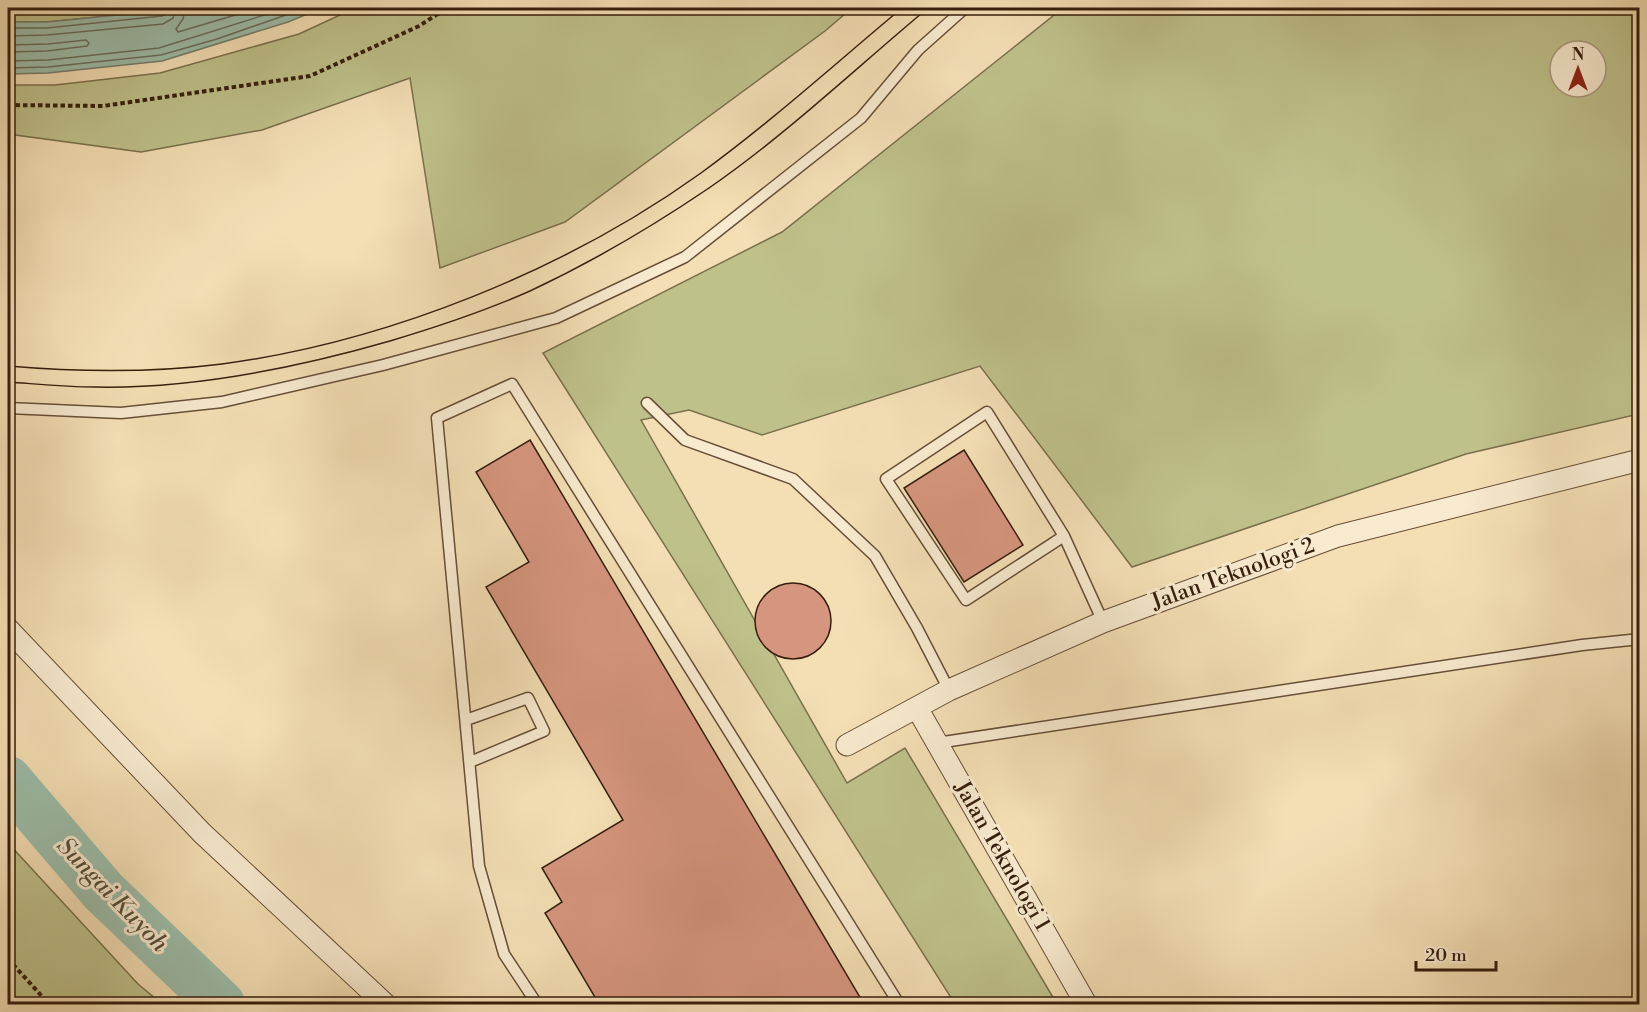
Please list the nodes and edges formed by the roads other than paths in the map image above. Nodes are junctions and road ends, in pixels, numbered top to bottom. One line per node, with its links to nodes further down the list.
1 (965, 8): 3 (lane)
2 (647, 402): 9 (lane)
3 (8, 408)
4 (1640, 460): 6 (street, Jalan Teknologi 2)
5 (1064, 536): 5 (lane); 6 (lane)
6 (1103, 621): 9 (street, Jalan Teknologi 2)
7 (8, 629): 15 (street)
8 (1640, 639): 12 (lane)
9 (949, 690): 10 (street, Jalan Teknologi 2)
10 (917, 708): 12 (street, Jalan Teknologi 1); 13 (street, Jalan Teknologi 2)
11 (466, 720): 14 (lane); 14 (lane); 17 (lane)
12 (937, 743): 18 (street, Jalan Teknologi 1)
13 (846, 745)
14 (470, 762): 16 (lane)
15 (385, 1005)
16 (537, 1005)
17 (899, 1005)
18 (1086, 1005)

